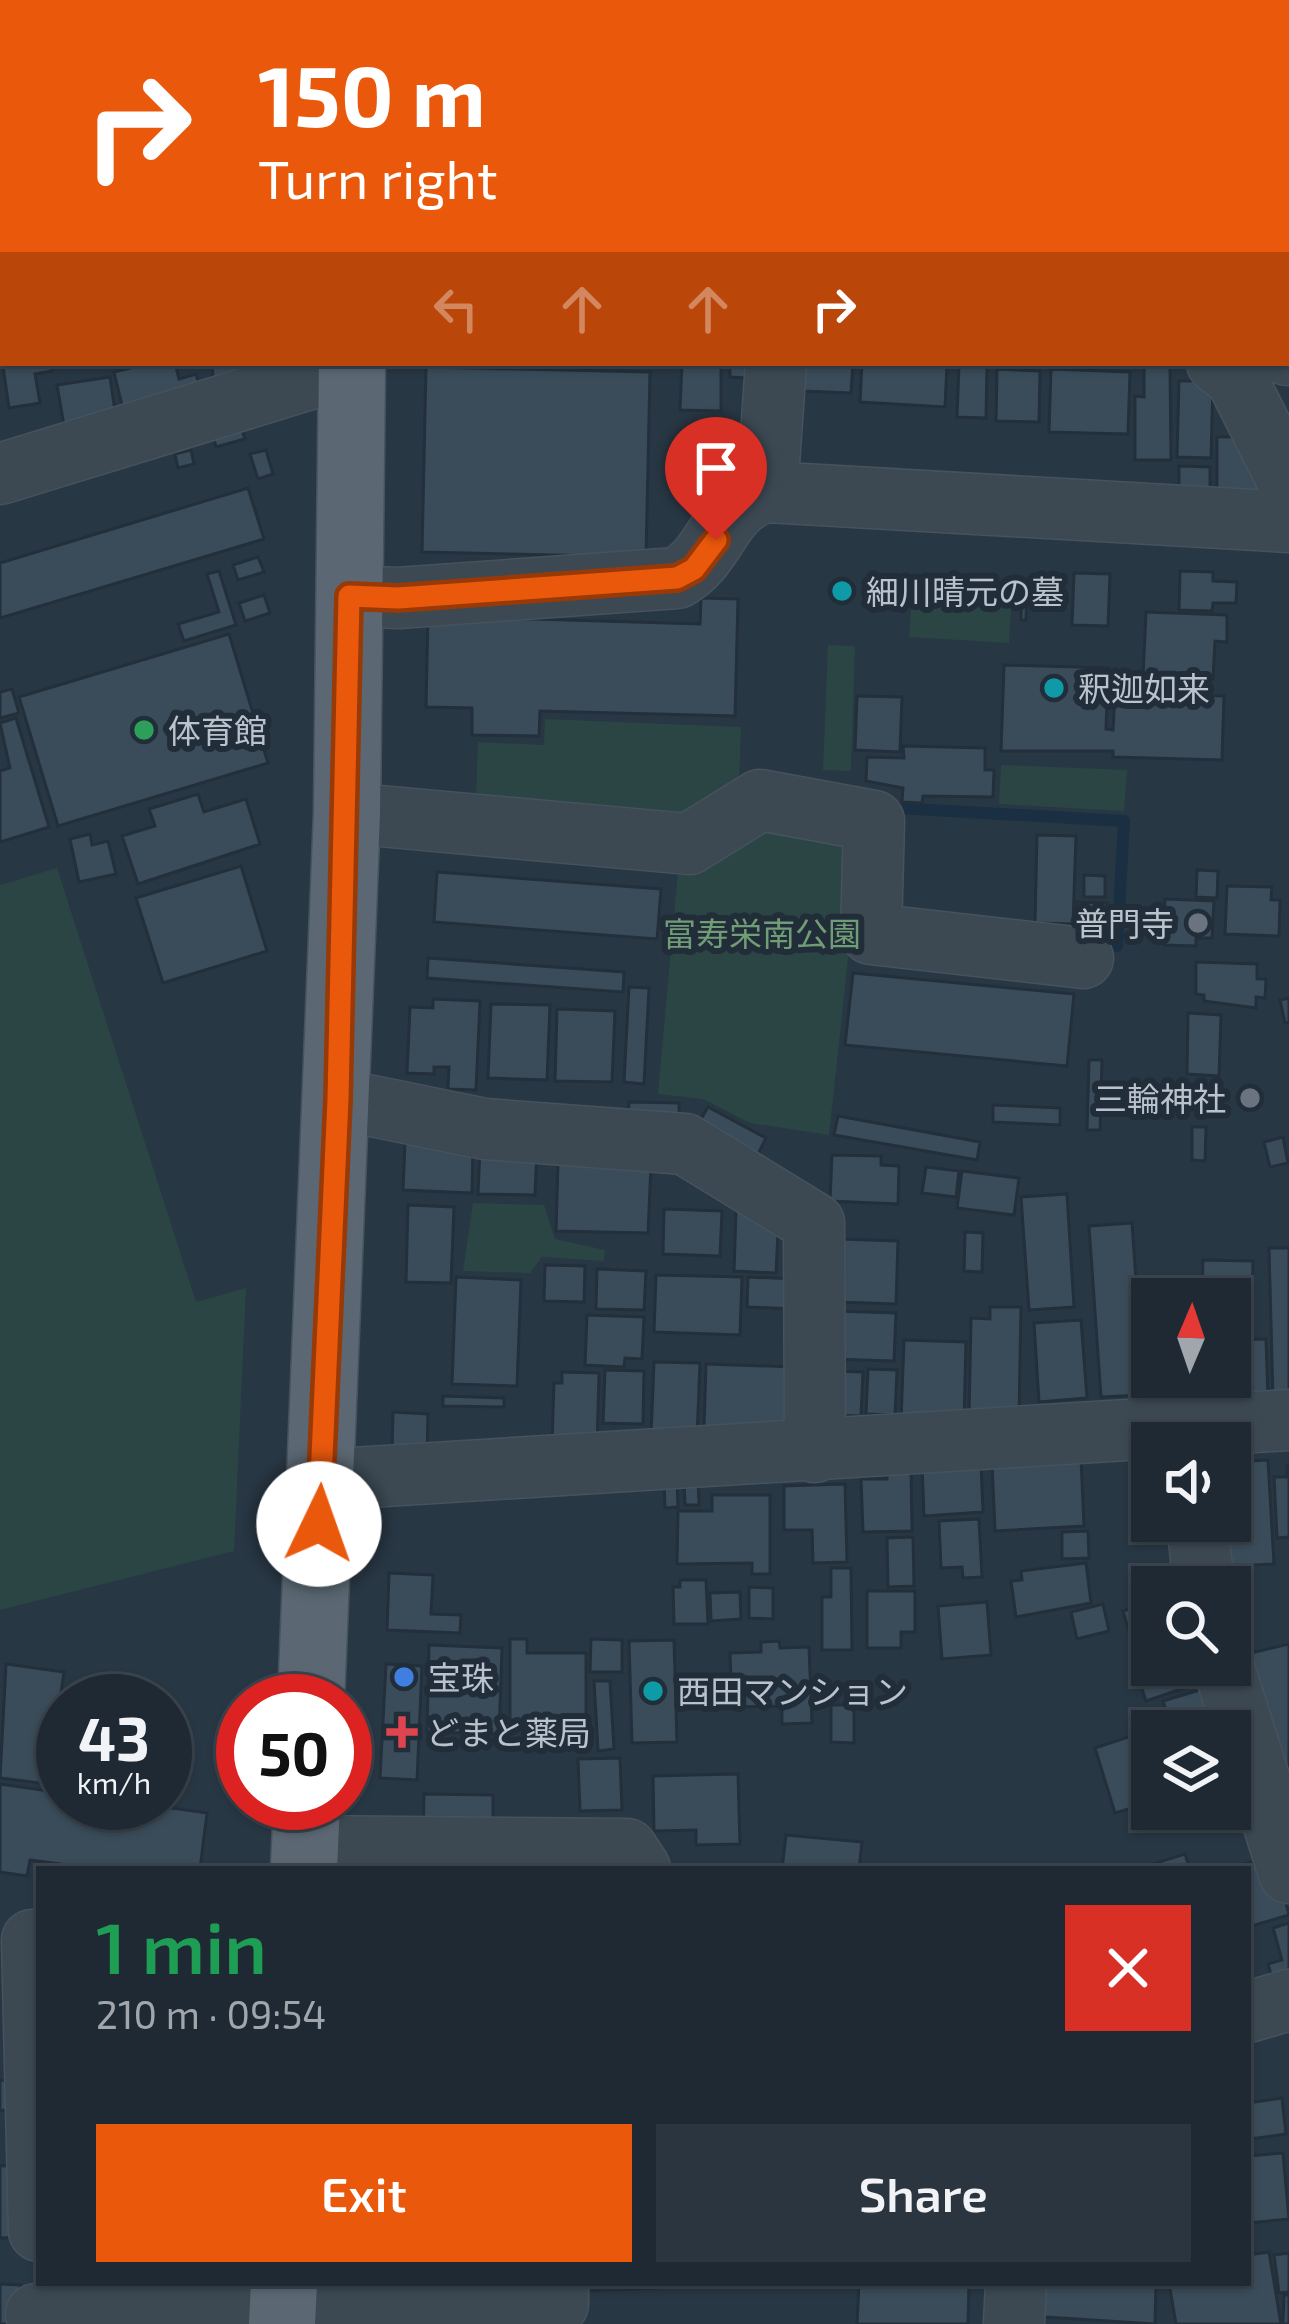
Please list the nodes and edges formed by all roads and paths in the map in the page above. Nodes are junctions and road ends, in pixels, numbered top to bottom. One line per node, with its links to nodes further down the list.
1 (346, 366): 5 (street)
2 (352, 366): 9 (main road)
3 (776, 366): 7 (street)
4 (1221, 366): 6 (street)
5 (0, 474)
6 (1289, 484)
7 (767, 492): 8 (street); 9 (street)
8 (1289, 522)
9 (349, 596): 10 (main road)
10 (347, 813): 11 (street); 12 (main road)
11 (1083, 958)
12 (338, 1099): 16 (street); 17 (main road)
13 (1289, 1420): 14 (street)
14 (1251, 1425)
15 (1131, 1437): 16 (street)
16 (815, 1452): 17 (street)
17 (321, 1480): 18 (main road)
18 (312, 1674)
19 (1232, 1686): 20 (street)
20 (1279, 1803): 23 (street)
21 (305, 1839): 22 (street)
22 (638, 1866)
23 (1289, 1873)
24 (24, 1940): 27 (street)
25 (1289, 2000): 26 (street)
26 (1251, 2011)
27 (36, 2173)
28 (558, 2286): 30 (street)
29 (1016, 2286): 32 (street)
30 (283, 2306): 31 (street)
31 (36, 2307)
32 (1014, 2324)

